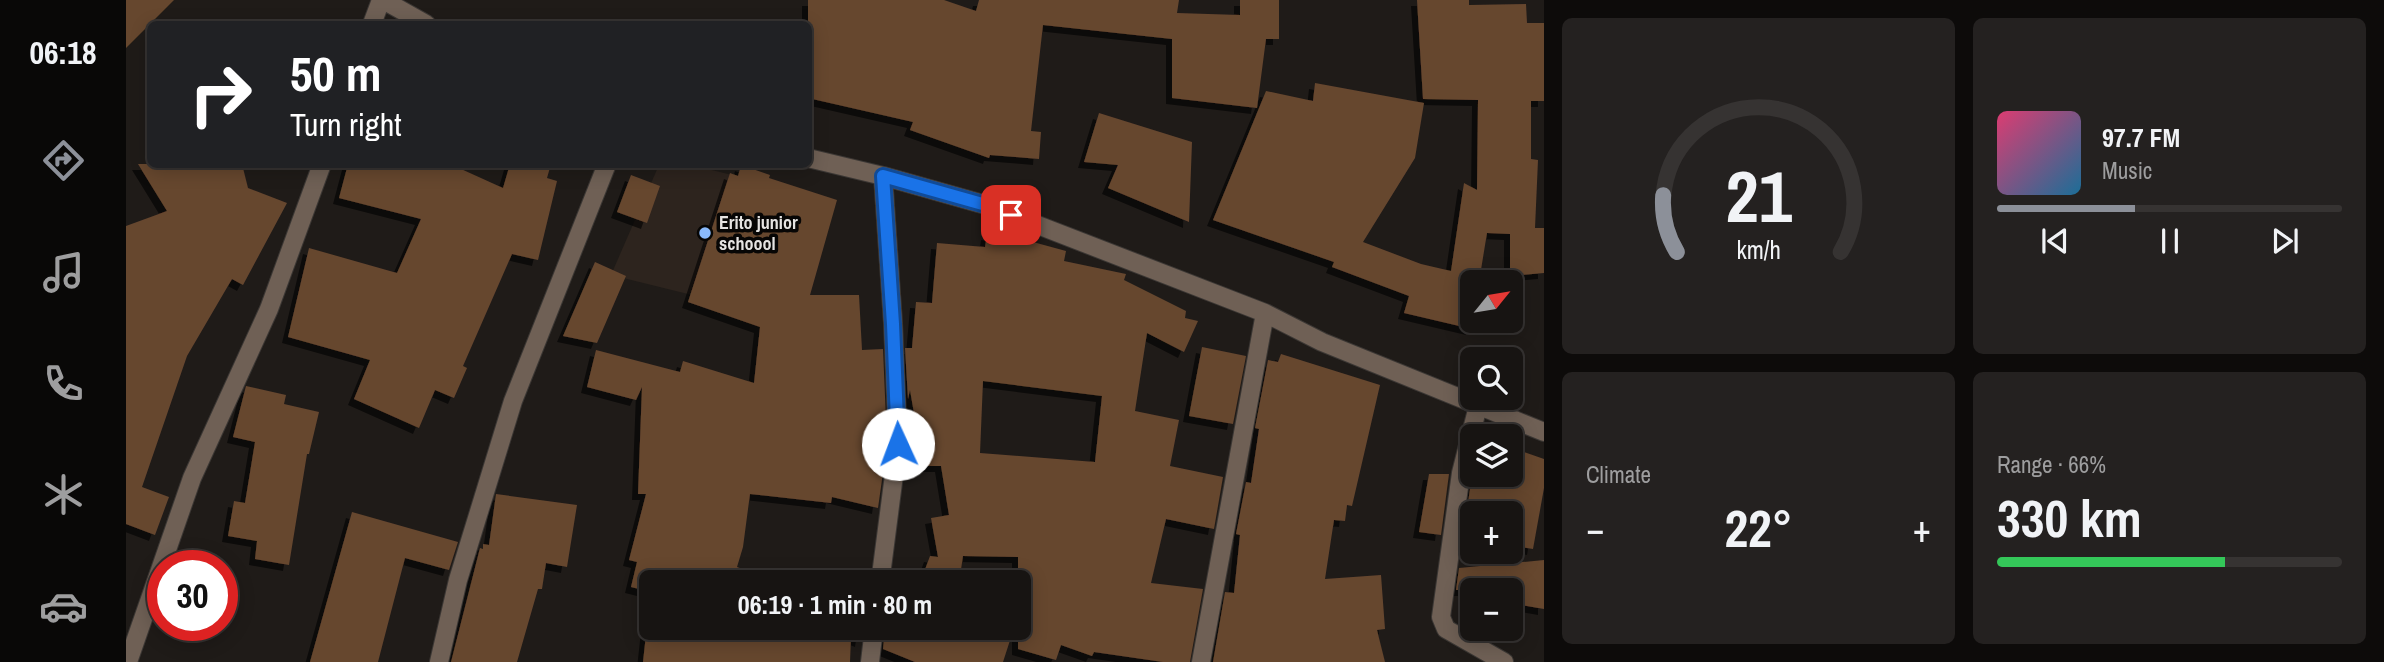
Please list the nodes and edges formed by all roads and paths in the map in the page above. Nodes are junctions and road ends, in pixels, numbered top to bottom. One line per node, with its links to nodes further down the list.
1 (382, 0): 2 (street); 3 (street)
2 (373, 21)
3 (420, 21)
4 (812, 159): 7 (street)
5 (321, 168): 15 (street)
6 (605, 168): 16 (street)
7 (883, 176): 8 (street); 13 (street)
8 (1265, 313): 9 (street); 18 (street)
9 (1460, 399)
10 (1477, 410): 19 (street)
11 (1488, 410): 12 (street)
12 (1544, 432)
13 (882, 570)
14 (873, 640): 17 (street)
15 (128, 662)
16 (439, 662)
17 (870, 662)
18 (1201, 662)
19 (1504, 662)

